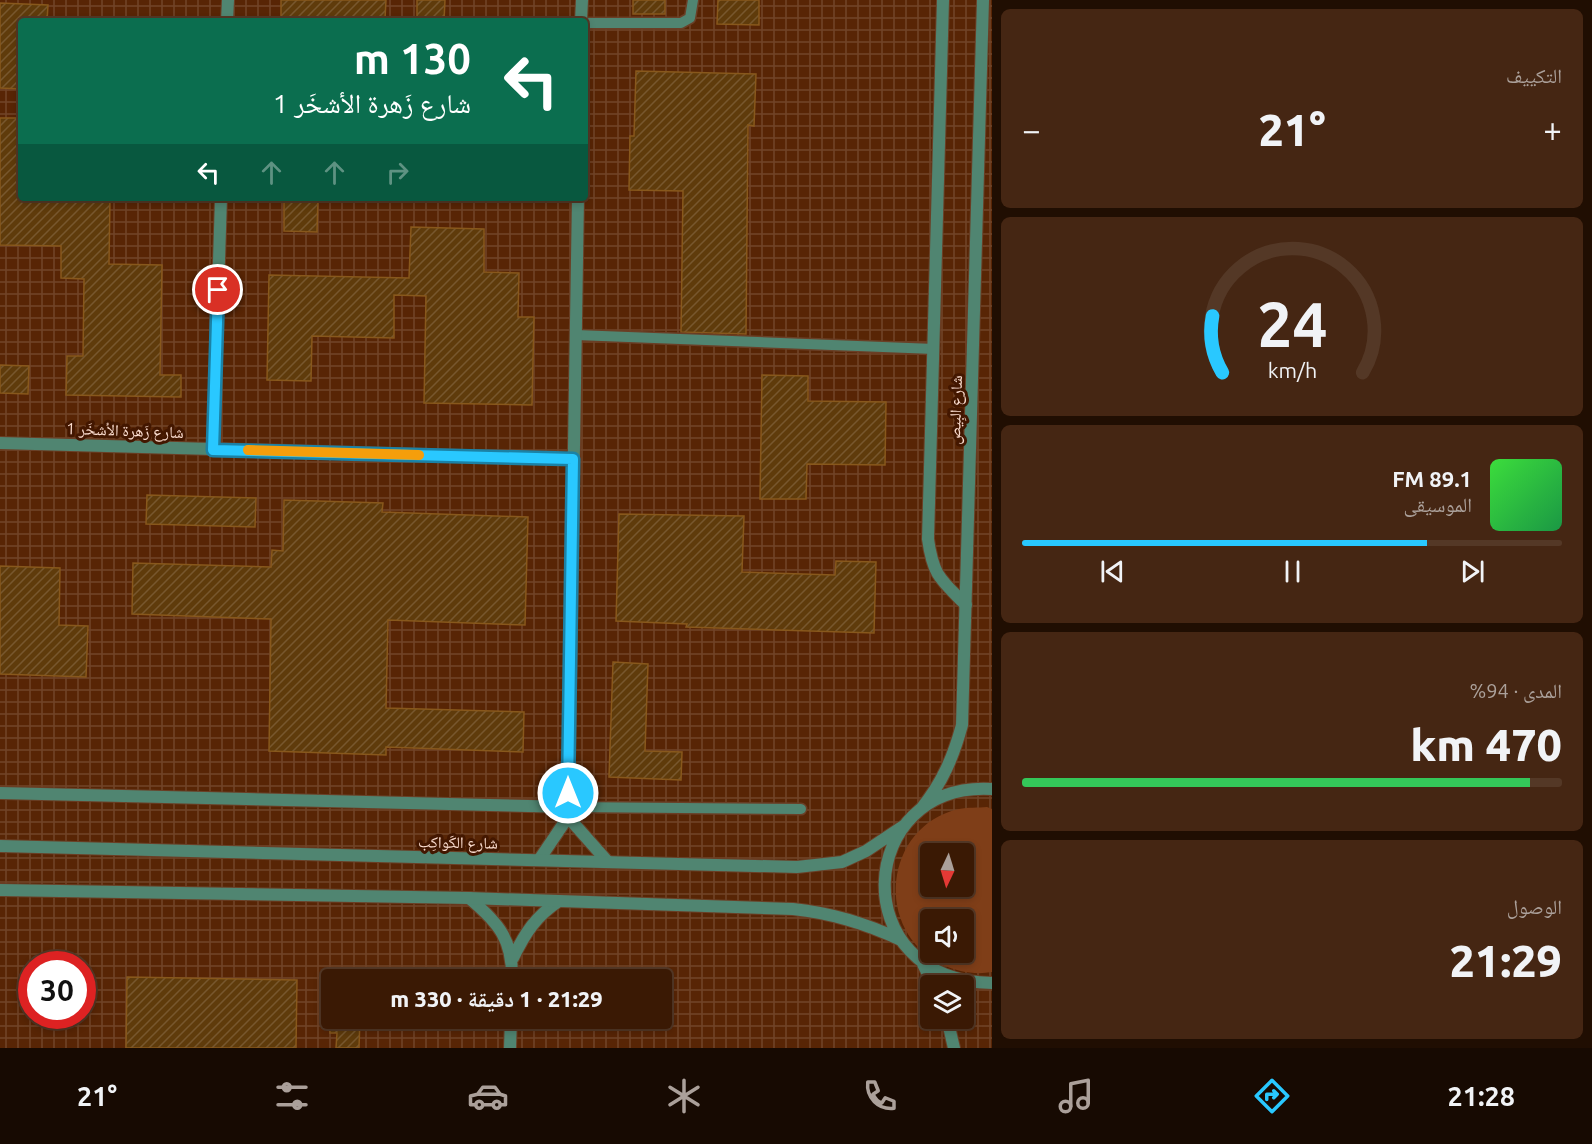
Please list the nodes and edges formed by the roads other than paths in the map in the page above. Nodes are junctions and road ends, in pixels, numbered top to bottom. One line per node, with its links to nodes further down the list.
1 (228, 0): 6 (street)
2 (582, 0): 7 (street)
3 (693, 0): 8 (lane)
4 (943, 0): 12 (street)
5 (983, 0): 16 (street, شارع البِيص)
6 (227, 18)
7 (583, 18)
8 (588, 22)
9 (221, 201): 14 (street)
10 (578, 201): 11 (street)
11 (576, 335): 12 (lane); 15 (street)
12 (934, 349): 16 (street)
13 (0, 443): 14 (street, شارع زَهرة الأشخَر 1)
14 (213, 450): 15 (street, شارع زَهرة الأشخَر 1)
15 (573, 459): 21 (street)
16 (966, 605): 20 (street, شارع البِيص)
17 (992, 789): 20 (street)
18 (0, 793): 21 (street)
19 (801, 809): 21 (lane)
20 (921, 809): 22 (street)
21 (568, 812): 24 (street); 25 (street)
22 (905, 825): 25 (street, شارع الكَواكِب); 29 (street)
23 (0, 846): 24 (street, شارع الكَواكِب)
24 (538, 860): 25 (street, شارع الكَواكِب)
25 (607, 861)
26 (0, 890): 27 (street)
27 (469, 898): 28 (street); 30 (street)
28 (559, 901): 29 (street); 30 (street)
29 (901, 940): 31 (street)
30 (513, 958): 33 (street)
31 (920, 961)
32 (922, 963): 34 (street); 35 (street)
33 (512, 969)
34 (928, 975)
35 (992, 983)
36 (511, 1029): 38 (street)
37 (950, 1029): 39 (street)
38 (510, 1048)
39 (954, 1048)

